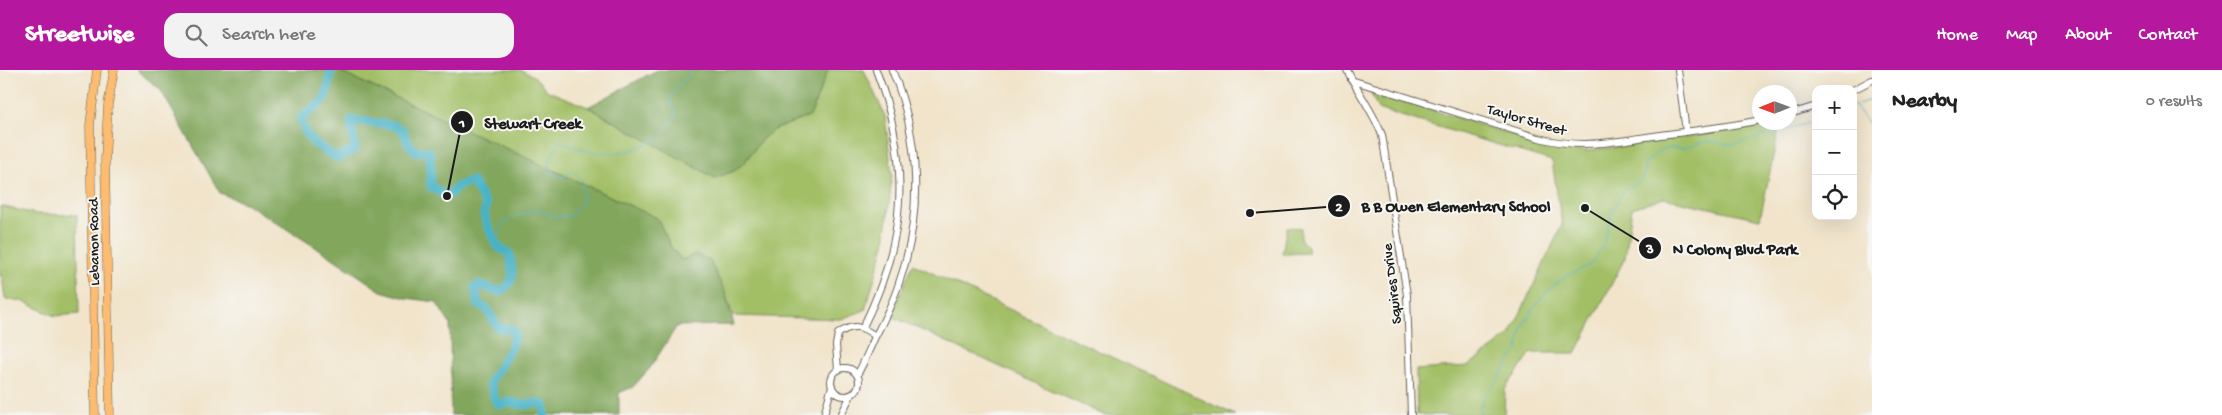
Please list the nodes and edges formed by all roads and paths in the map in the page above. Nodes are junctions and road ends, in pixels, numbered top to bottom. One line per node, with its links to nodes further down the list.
1 (97, 70): 10 (main road, Lebanon Road)
2 (114, 70): 11 (main road, Lebanon Road)
3 (876, 70): 16 (street)
4 (892, 70): 17 (street)
5 (1347, 70): 7 (street, Squires Drive)
6 (1678, 70): 15 (street)
7 (1352, 80): 15 (street, Taylor Street); 28 (street, Squires Drive)
8 (1872, 80): 9 (street)
9 (1857, 88)
10 (92, 101): 11 (main road); 24 (main road, Lebanon Road)
11 (108, 105): 25 (main road, Lebanon Road)
12 (1812, 107): 13 (street)
13 (1797, 112)
14 (1752, 121): 15 (street, Taylor Street)
15 (1686, 132)
16 (876, 303): 17 (street); 18 (street)
17 (888, 310): 19 (street)
18 (864, 327): 19 (street); 20 (street)
19 (876, 336): 21 (street)
20 (838, 370): 21 (street); 22 (street)
21 (857, 375): 23 (street)
22 (832, 386): 23 (street); 26 (street)
23 (851, 395): 27 (street)
24 (95, 415)
25 (108, 415)
26 (824, 415)
27 (841, 415)
28 (1410, 415)

